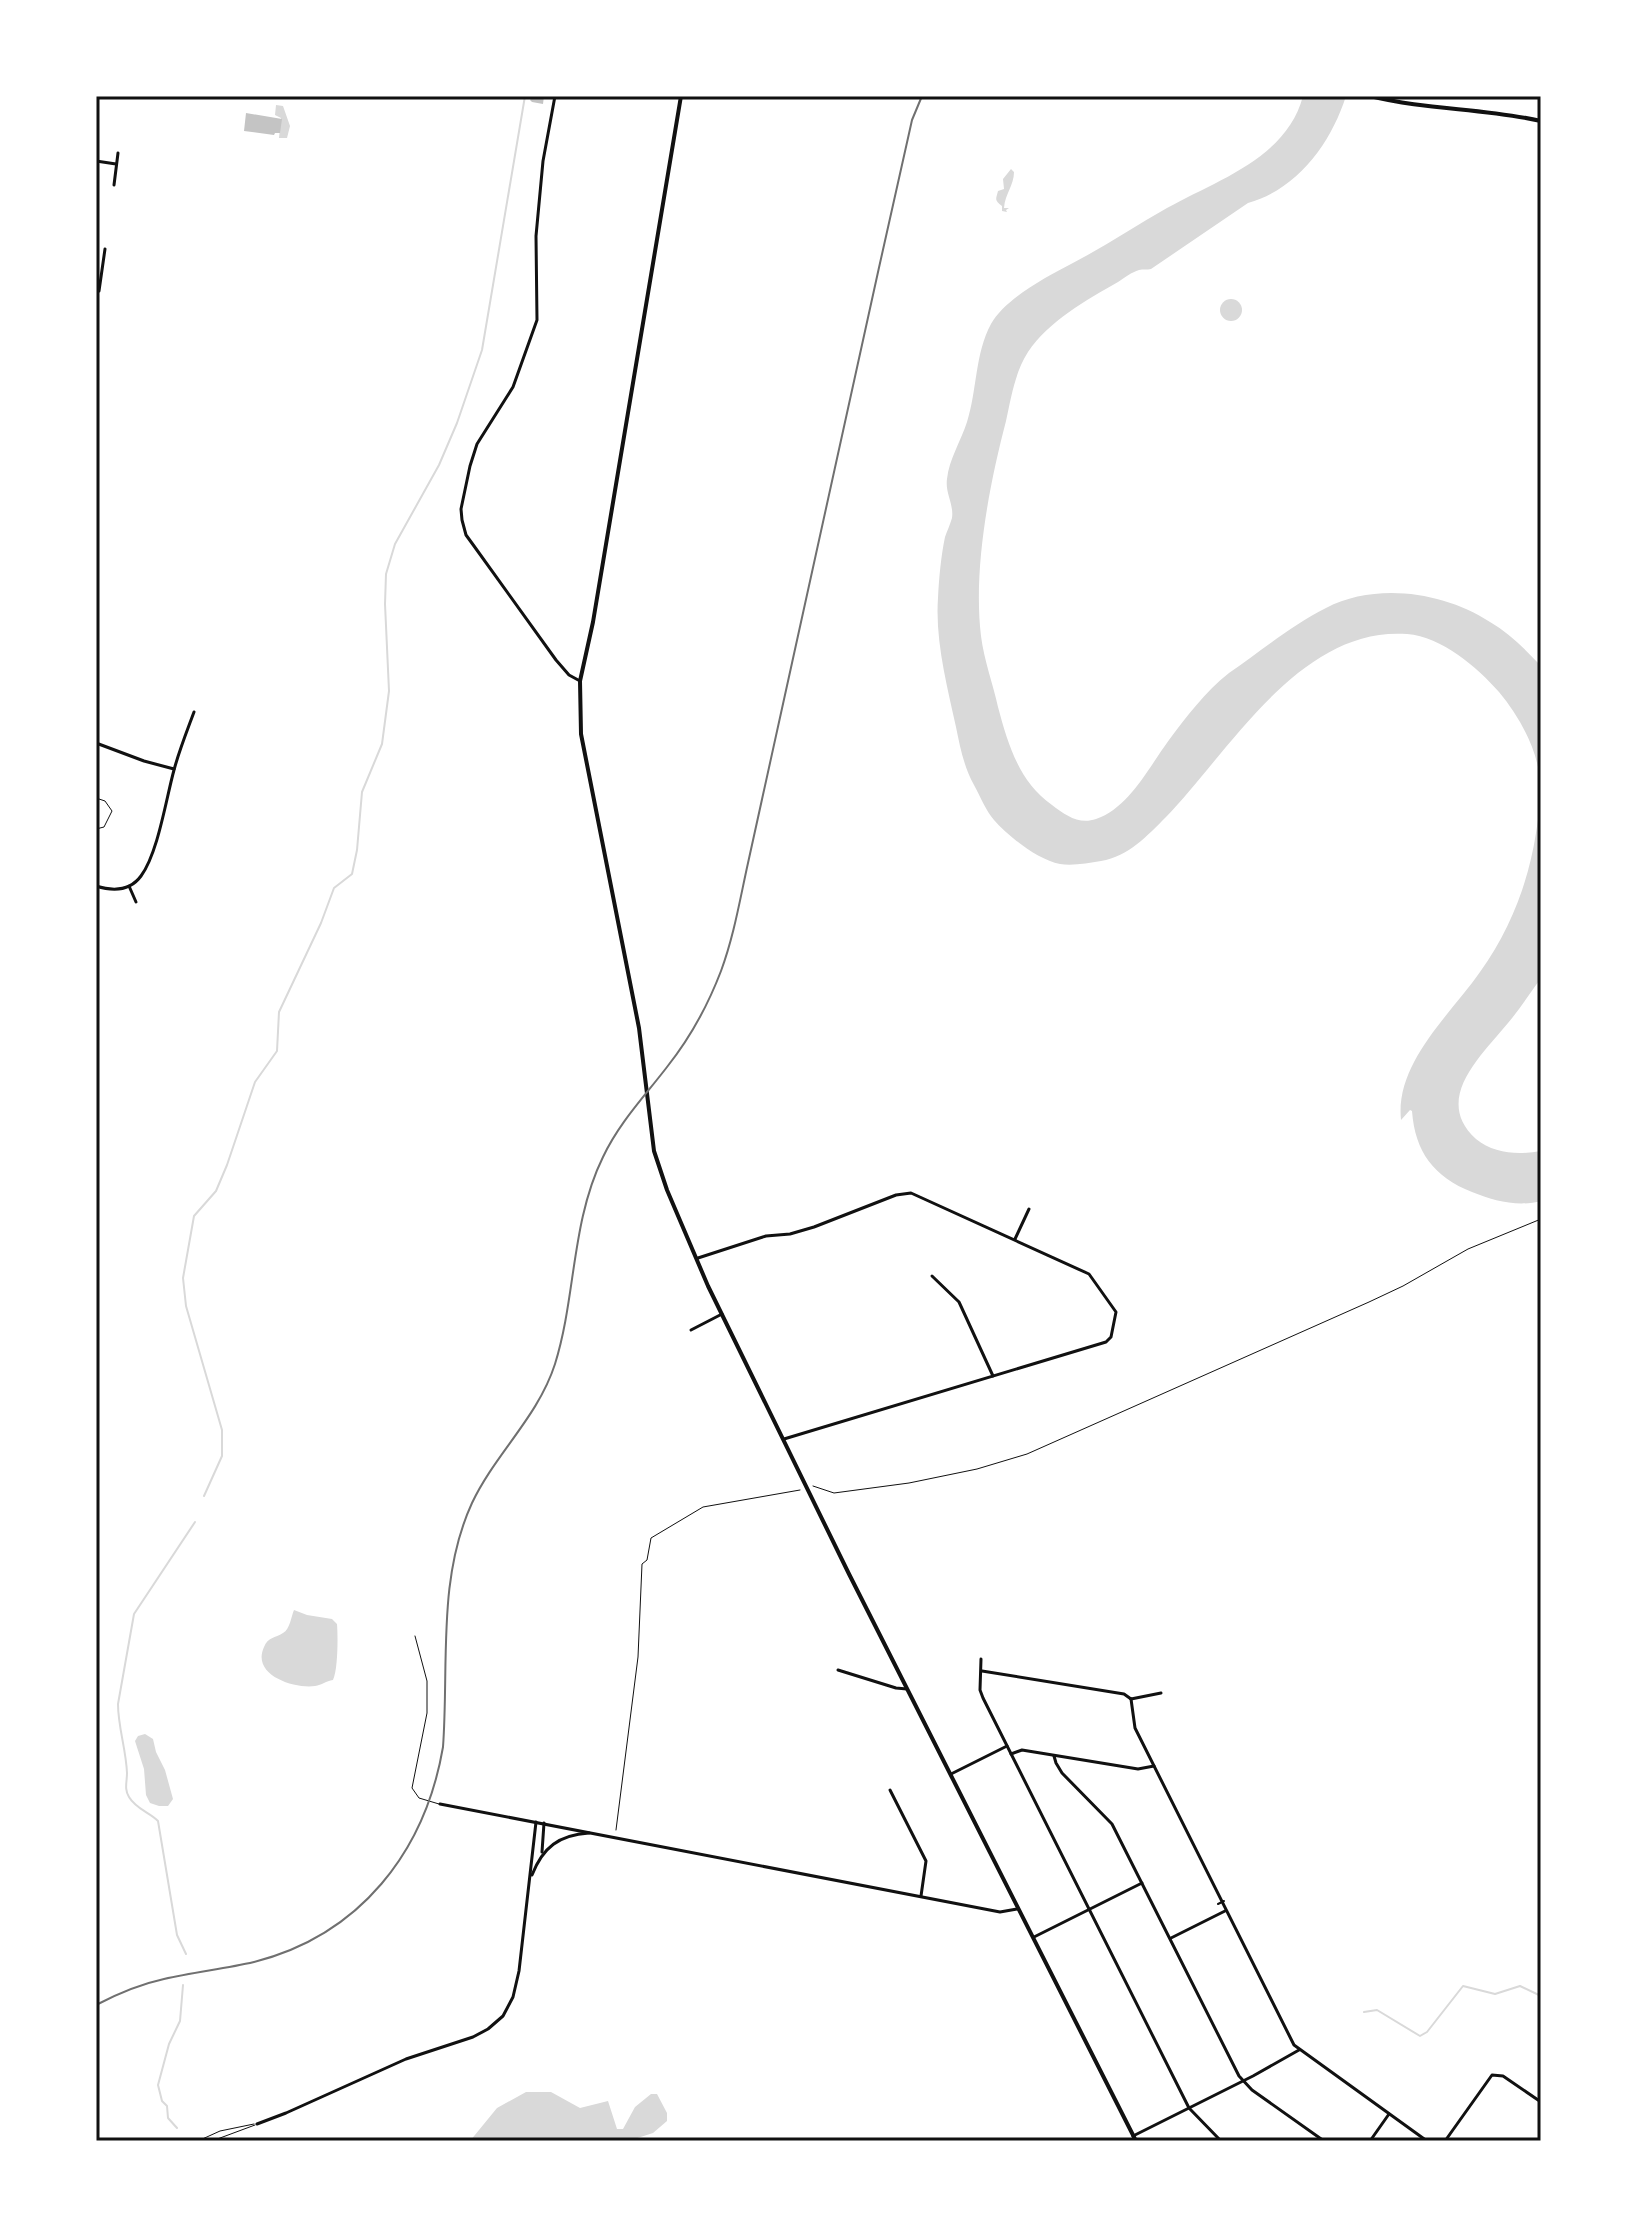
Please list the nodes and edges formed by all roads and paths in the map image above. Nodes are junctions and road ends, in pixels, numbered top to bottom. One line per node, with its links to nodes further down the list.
1 (555, 96): 14 (street)
2 (681, 96): 14 (street)
3 (1370, 96): 4 (street)
4 (1377, 98): 5 (street)
5 (1541, 121)
6 (118, 153): 8 (street)
7 (96, 161): 8 (street)
8 (116, 164): 9 (street)
9 (114, 185)
10 (105, 249): 12 (street)
11 (96, 269): 12 (street)
12 (102, 270): 13 (street)
13 (99, 291)
14 (580, 681): 26 (street)
15 (194, 712): 17 (street)
16 (96, 743): 17 (street)
17 (174, 769): 21 (street)
18 (96, 798): 19 (lane)
19 (96, 829)
20 (96, 886): 21 (street)
21 (129, 886): 22 (street)
22 (136, 902)
23 (1029, 1209): 25 (street)
24 (1541, 1219): 32 (path)
25 (1015, 1239): 26 (street); 30 (street)
26 (696, 1259): 28 (street)
27 (932, 1276): 30 (street)
28 (722, 1314): 29 (street); 31 (street)
29 (691, 1330)
30 (993, 1376): 31 (street)
31 (784, 1439): 38 (street)
32 (810, 1486)
33 (803, 1489): 51 (path)
34 (415, 1636): 47 (lane)
35 (981, 1659): 37 (street)
36 (838, 1670): 38 (street)
37 (981, 1670): 40 (street); 41 (street)
38 (907, 1689): 45 (street)
39 (1161, 1693): 40 (street)
40 (1131, 1699): 44 (street)
41 (1007, 1746): 42 (street); 45 (street)
42 (1011, 1754): 43 (street); 58 (street)
43 (1054, 1756): 44 (street); 55 (street)
44 (1154, 1766): 59 (street)
45 (951, 1774): 57 (street)
46 (890, 1790): 56 (street)
47 (440, 1804): 48 (street)
48 (536, 1822): 49 (street); 52 (street)
49 (544, 1823): 50 (street); 53 (street)
50 (595, 1833): 51 (street); 53 (street)
51 (615, 1837): 56 (street)
52 (533, 1851): 53 (street); 54 (street)
53 (542, 1853): 54 (street)
54 (529, 1882): 67 (street)
55 (1142, 1883): 58 (street); 61 (street)
56 (921, 1896): 57 (street)
57 (1018, 1908): 60 (street)
58 (1089, 1909): 60 (street); 65 (street)
59 (1226, 1910): 61 (street); 62 (street)
60 (1032, 1938): 68 (street)
61 (1171, 1938): 63 (street)
62 (1299, 2050): 63 (street); 66 (street)
63 (1243, 2081): 65 (street); 72 (street)
64 (1541, 2102): 75 (street)
65 (1189, 2108): 68 (street); 71 (street)
66 (1389, 2114): 73 (street); 74 (street)
67 (257, 2124): 69 (lane); 70 (lane)
68 (1134, 2139)
69 (198, 2141)
70 (212, 2141)
71 (1221, 2141)
72 (1324, 2141)
73 (1370, 2141)
74 (1427, 2141)
75 (1445, 2141)

